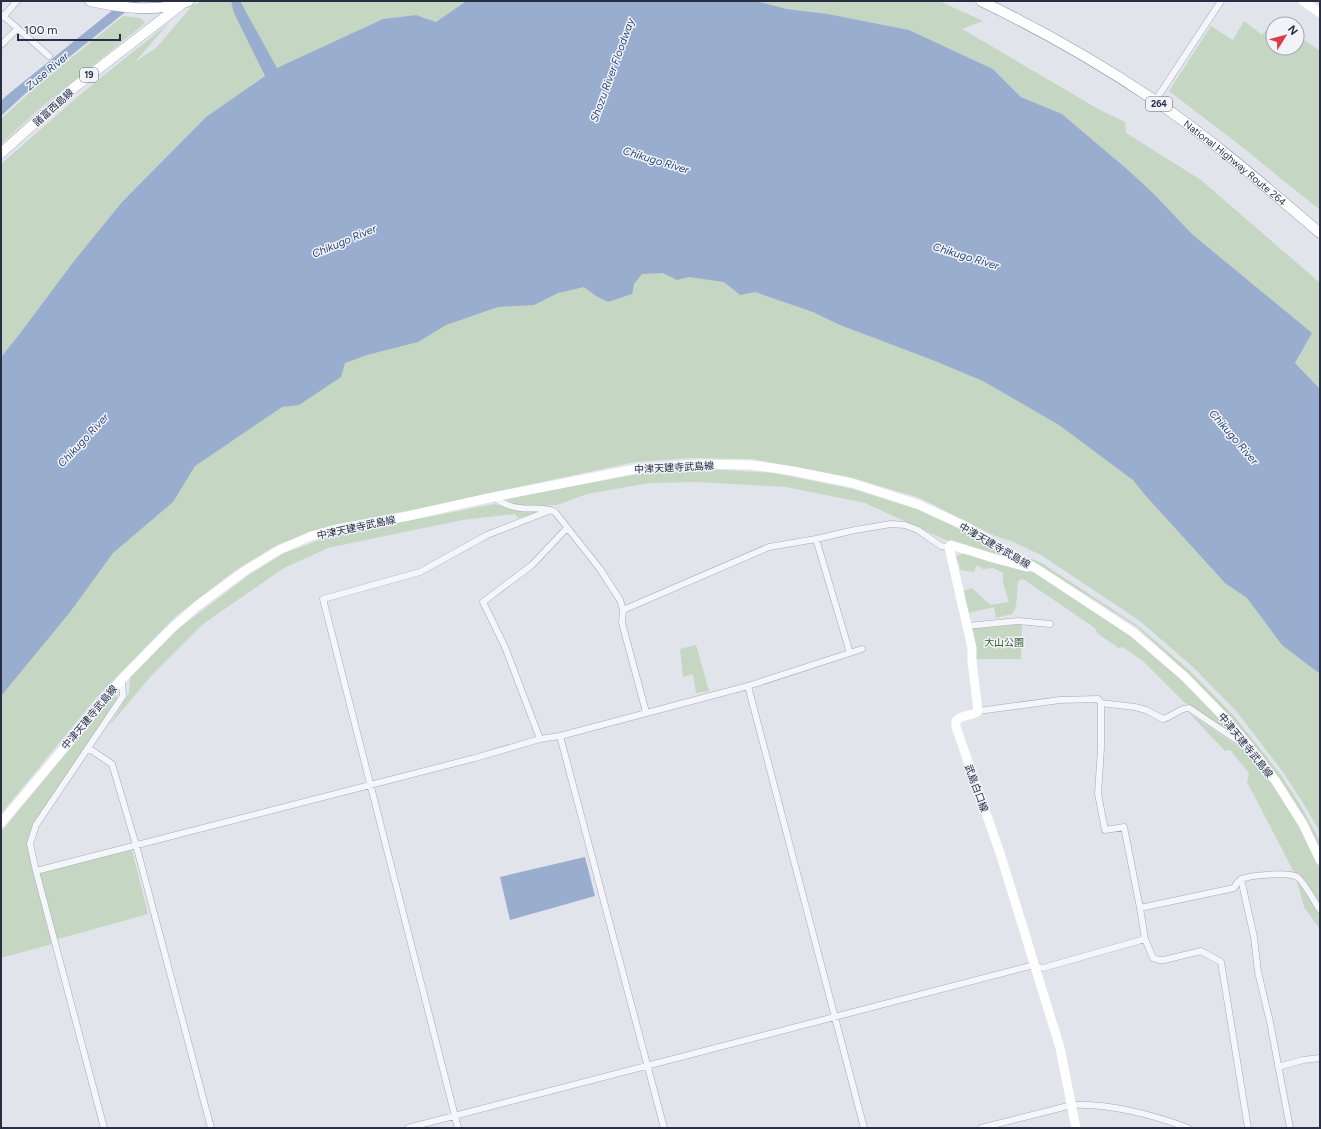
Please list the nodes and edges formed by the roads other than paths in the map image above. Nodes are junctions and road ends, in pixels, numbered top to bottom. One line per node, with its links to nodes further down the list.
1 (17, 1): 8 (street)
2 (90, 1): 6 (main road)
3 (981, 1): 12 (main road, National Highway Route 264 / 264)
4 (1221, 1): 12 (street)
5 (1303, 1): 7 (main road)
6 (185, 2): 13 (main road, 諸富西島線 / 19)
7 (1320, 13)
8 (2, 16): 9 (street)
9 (17, 29): 10 (street); 11 (street)
10 (1, 45)
11 (49, 56)
12 (1155, 101): 14 (main road, National Highway Route 264 / 264)
13 (1, 153)
14 (1320, 233)
15 (493, 497): 16 (street); 20 (main road, 中津天建寺武島線); 26 (main road, 中津天建寺武島線)
16 (551, 510): 17 (street); 35 (street)
17 (567, 528): 21 (street); 32 (street)
18 (816, 539): 19 (street); 21 (street); 25 (street)
19 (949, 547): 20 (main road); 23 (main road)
20 (1036, 569): 33 (main road, 中津天建寺武島線)
21 (623, 610): 30 (street)
22 (1050, 624): 23 (street)
23 (968, 626): 29 (main road)
24 (862, 649): 25 (street)
25 (850, 653): 27 (street)
26 (122, 679): 34 (street); 36 (main road, 中津天建寺武島線)
27 (748, 686): 30 (street); 45 (street)
28 (1101, 702): 29 (street); 33 (street); 41 (street)
29 (978, 711): 44 (main road, 武島白口線)
30 (646, 712): 31 (street)
31 (560, 736): 32 (street); 47 (street)
32 (540, 740): 35 (street)
33 (1248, 746): 38 (main road, 中津天建寺武島線)
34 (88, 748): 37 (street); 39 (street)
35 (370, 785): 37 (street); 50 (street)
36 (1, 823)
37 (136, 845): 39 (street); 52 (street)
38 (1320, 860)
39 (36, 871): 51 (street)
40 (1241, 879): 41 (street); 42 (street); 48 (street)
41 (1140, 908): 43 (street)
42 (1320, 910)
43 (1145, 939): 44 (street); 60 (street)
44 (1034, 965): 45 (street); 49 (main road, 武島白口線)
45 (835, 1016): 47 (street); 56 (street)
46 (1320, 1058): 48 (street)
47 (648, 1066): 50 (street); 55 (street)
48 (1278, 1067): 61 (street)
49 (1072, 1105): 57 (street); 58 (main road, 武島白口線); 59 (street)
50 (455, 1116): 53 (street); 54 (street)
51 (104, 1128)
52 (211, 1128)
53 (408, 1128)
54 (458, 1128)
55 (664, 1128)
56 (864, 1128)
57 (981, 1128)
58 (1076, 1128)
59 (1188, 1128)
60 (1248, 1128)
61 (1290, 1128)

